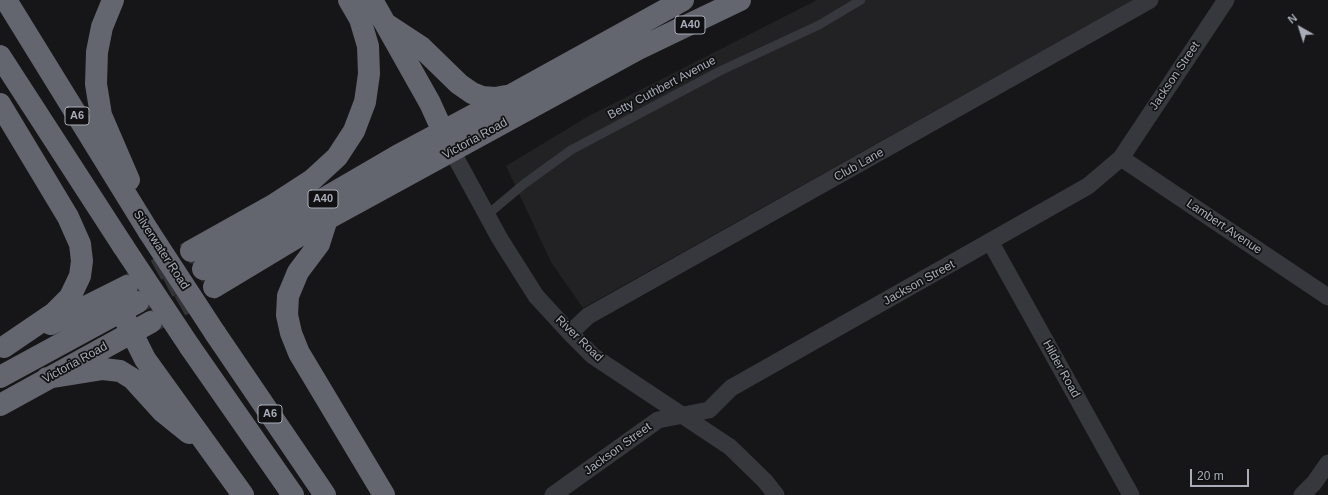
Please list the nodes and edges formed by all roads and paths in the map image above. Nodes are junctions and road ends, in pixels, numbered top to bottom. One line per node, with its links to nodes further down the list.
1 (6, 0): 19 (highway, Silverwater Road / A6)
2 (113, 0): 19 (highway)
3 (349, 0): 21 (highway)
4 (372, 0): 10 (highway)
5 (683, 0): 12 (highway, Victoria Road / A40)
6 (740, 0): 15 (highway, Victoria Road / A40)
7 (861, 0): 17 (lane, Betty Cuthbert Avenue)
8 (1150, 0): 26 (street, Club Lane)
9 (1226, 0): 16 (street, Jackson Street)
10 (386, 24): 12 (highway); 14 (highway)
11 (0, 56): 35 (highway, A6, bridge)
12 (513, 94): 14 (highway, Victoria Road / A40)
13 (0, 104): 27 (highway)
14 (443, 131): 15 (highway); 18 (highway, Victoria Road / A40)
15 (452, 151): 17 (street, River Road); 18 (highway, Victoria Road / A40)
16 (1121, 158): 20 (street, Jackson Street); 22 (street, Lambert Avenue)
17 (487, 215): 26 (street, River Road)
18 (327, 219): 37 (highway)
19 (149, 232): 36 (highway, Silverwater Road / A6, bridge)
20 (991, 242): 31 (street, Jackson Street); 40 (street, Hilder Road)
21 (191, 251)
22 (1328, 297)
23 (129, 300): 25 (highway); 27 (highway); 28 (highway, Victoria Road)
24 (151, 322): 25 (highway, Victoria Road)
25 (132, 332): 29 (highway, Victoria Road); 32 (highway)
26 (570, 334): 31 (street, River Road)
27 (2, 349)
28 (0, 378)
29 (47, 378): 30 (highway, Victoria Road); 32 (highway)
30 (0, 405)
31 (683, 415): 38 (street, Jackson Street); 39 (street, River Road)
32 (208, 447): 34 (highway)
33 (1328, 463): 41 (street)
34 (243, 495)
35 (293, 495)
36 (325, 495)
37 (384, 495)
38 (553, 495)
39 (776, 495)
40 (1131, 495)
41 (1302, 495)

